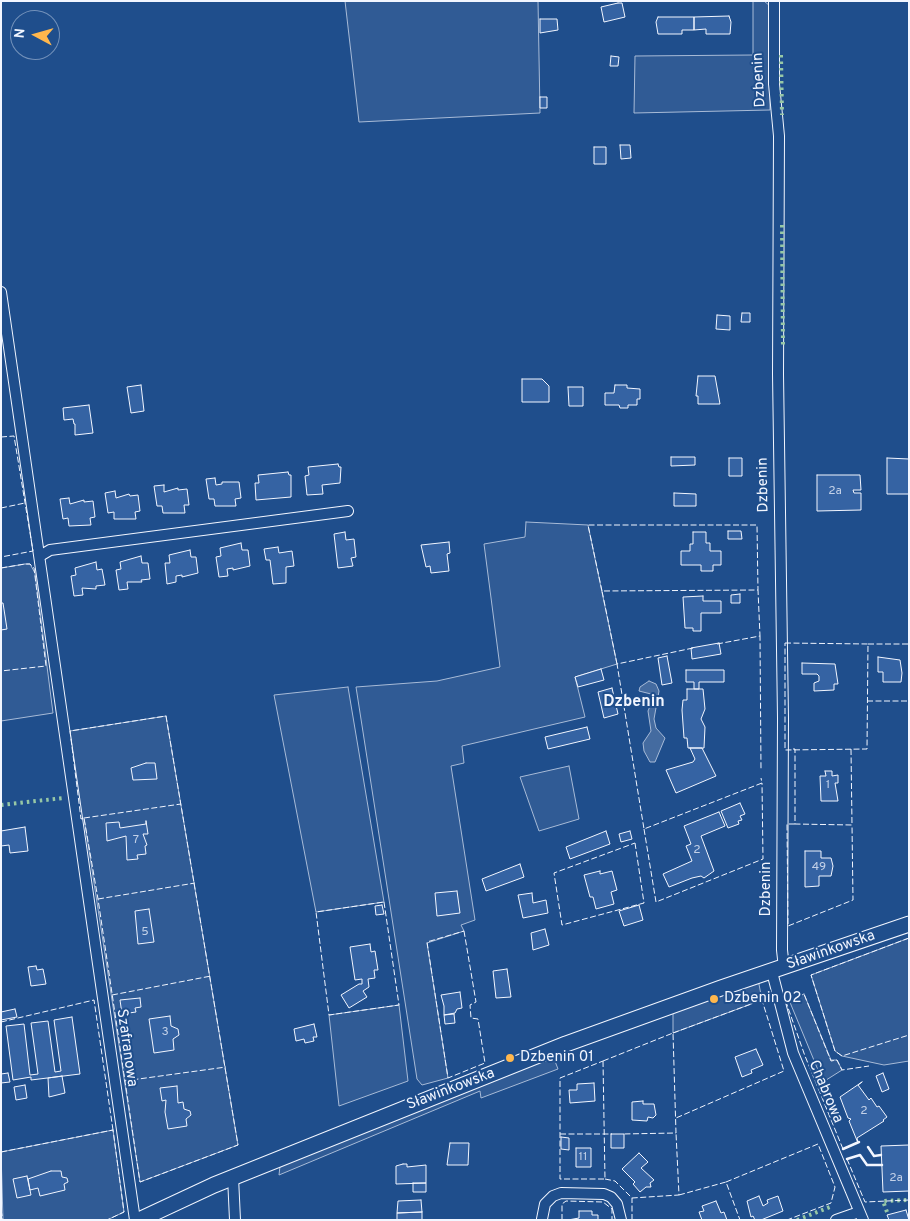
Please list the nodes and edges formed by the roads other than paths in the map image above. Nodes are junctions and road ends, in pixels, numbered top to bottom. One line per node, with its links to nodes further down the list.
1 (774, 1): 6 (street, Dzbenin)
2 (1, 292): 4 (street, Szafranowa)
3 (348, 510): 4 (street)
4 (40, 556): 10 (street, Szafranowa)
5 (909, 924): 6 (street, Sławinkowska)
6 (778, 970): 7 (street, Sławinkowska); 8 (street, Chabrowa)
7 (234, 1177): 11 (street, Sławinkowska); 12 (street)
8 (861, 1216): 14 (street)
9 (542, 1219): 13 (street)
10 (135, 1220)
11 (140, 1220)
12 (235, 1220)
13 (621, 1220)
14 (836, 1220)

